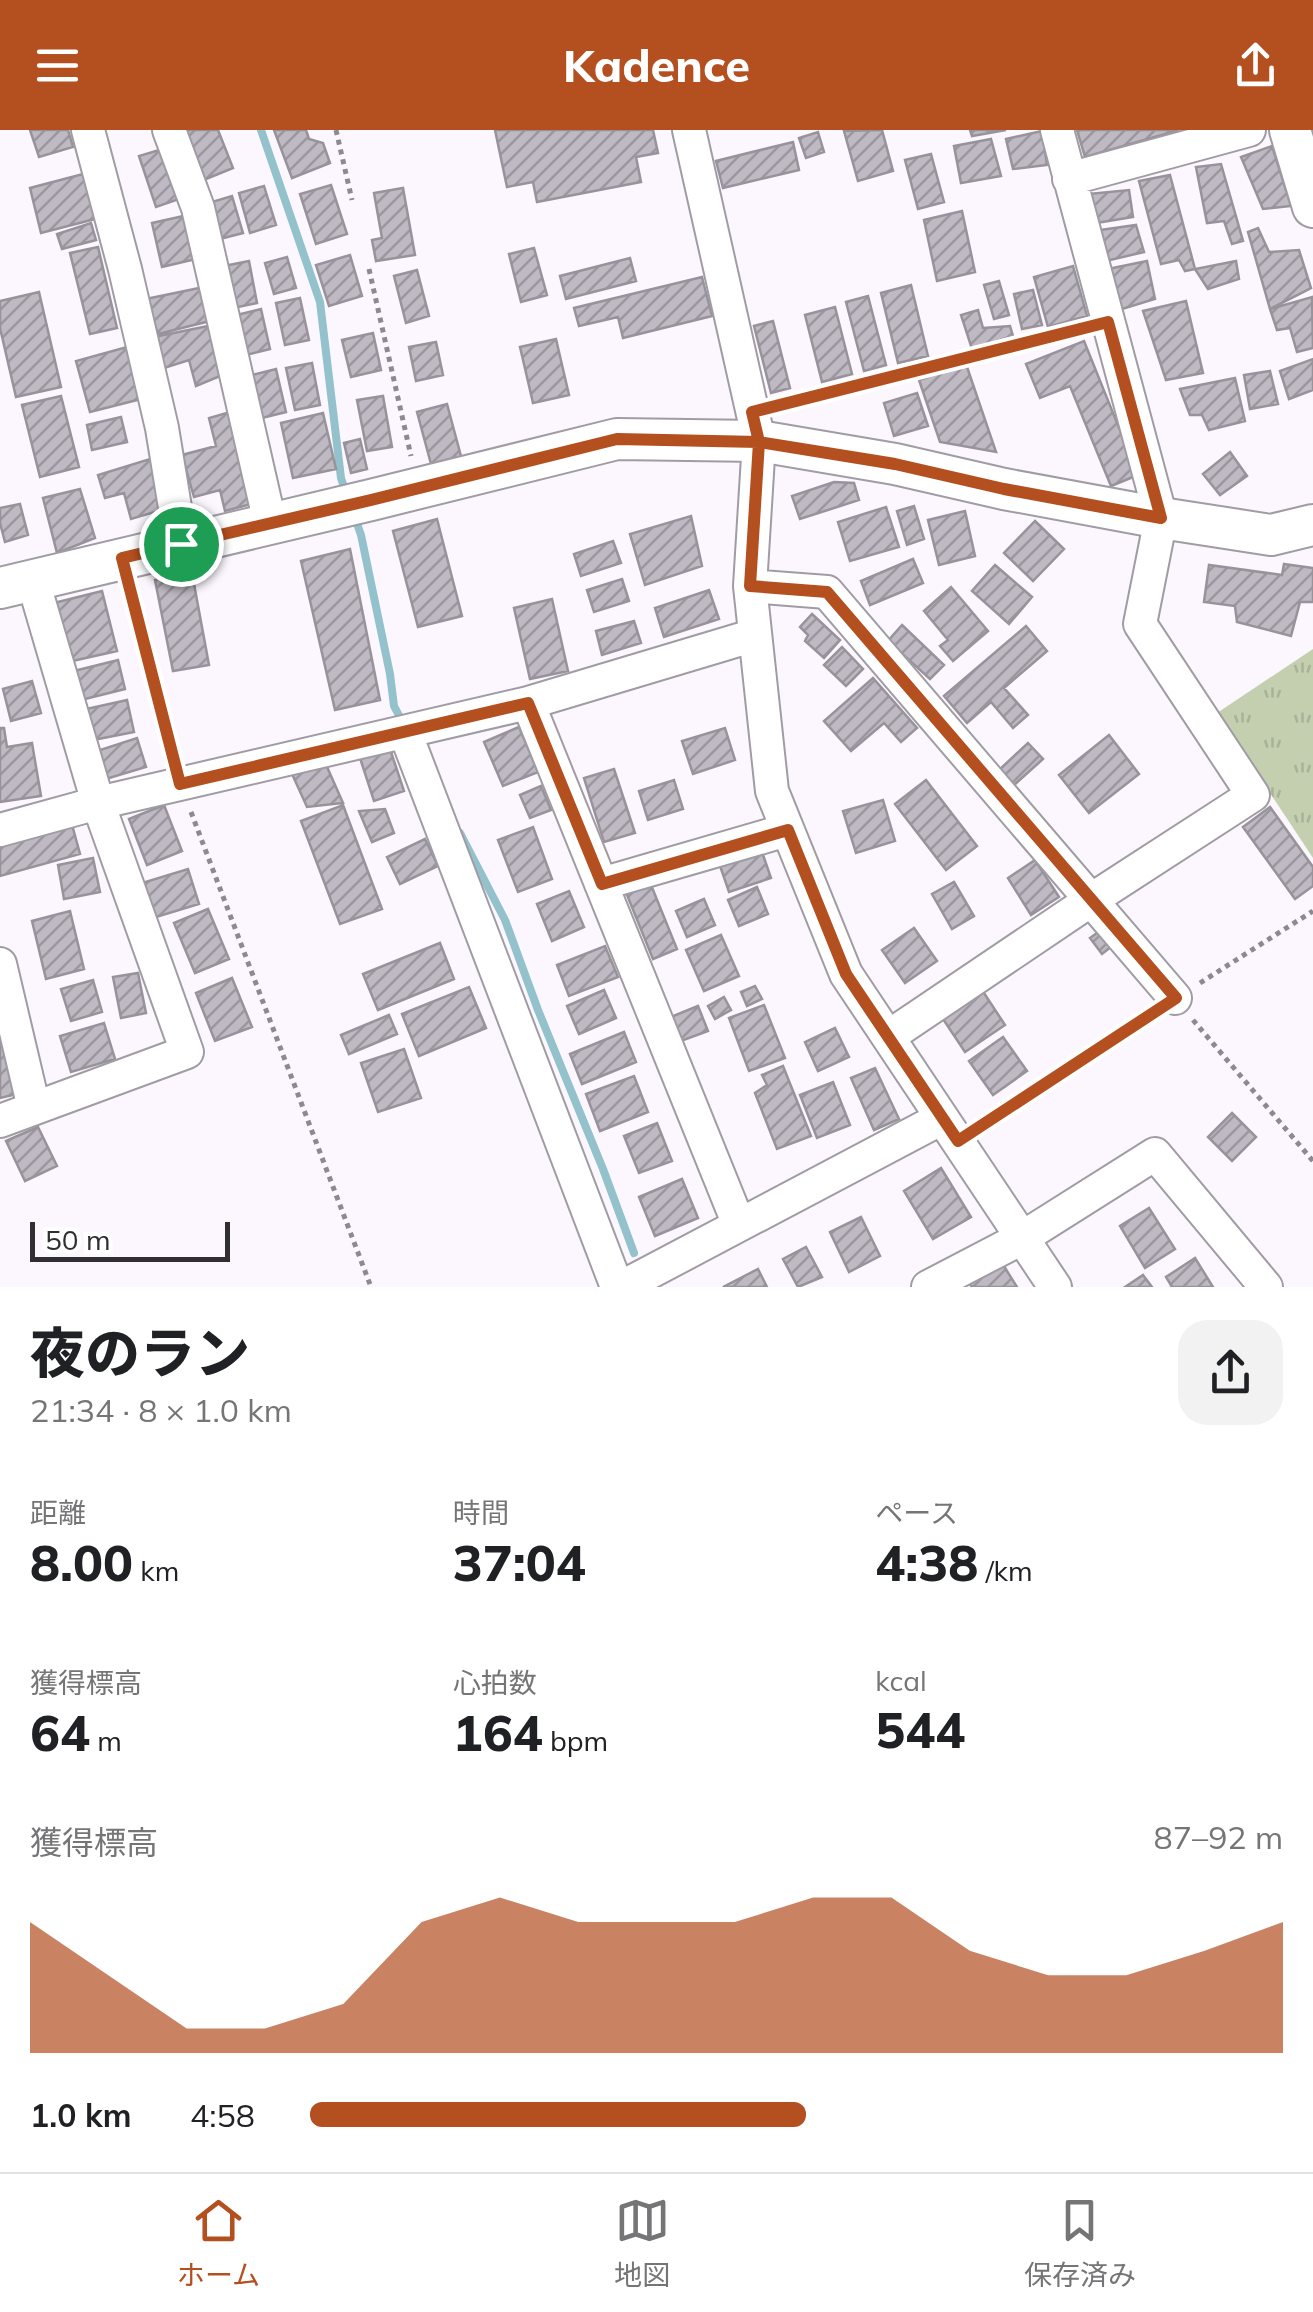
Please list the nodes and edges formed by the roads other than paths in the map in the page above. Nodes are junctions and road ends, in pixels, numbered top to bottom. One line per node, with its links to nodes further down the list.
1 (88, 130): 13 (street)
2 (168, 130): 11 (street)
3 (689, 130): 9 (street)
4 (1058, 130): 7 (street)
5 (1250, 130): 7 (street)
6 (1290, 130): 8 (main road)
7 (1069, 179): 10 (street)
8 (1313, 207)
9 (756, 427): 10 (main road); 11 (main road); 15 (street)
10 (1161, 518): 12 (main road); 23 (street)
11 (270, 524): 13 (main road)
12 (1313, 525)
13 (181, 544): 14 (main road)
14 (16, 584): 19 (street)
15 (750, 586): 16 (street); 23 (street)
16 (755, 636): 17 (street); 21 (street)
17 (528, 703): 18 (street); 22 (street)
18 (405, 732): 19 (street); 32 (street)
19 (98, 803): 20 (street); 27 (street)
20 (0, 830)
21 (788, 830): 22 (street); 26 (street)
22 (602, 884): 30 (street)
23 (1091, 900): 25 (street); 26 (street)
24 (0, 964): 27 (street)
25 (1176, 998)
26 (888, 1037): 29 (street)
27 (34, 1108): 28 (street)
28 (0, 1121)
29 (950, 1130): 30 (street); 31 (street)
30 (740, 1225): 32 (street)
31 (1022, 1238): 33 (street); 34 (street); 35 (street)
32 (620, 1287)
33 (928, 1287)
34 (1054, 1287)
35 (1266, 1287)

